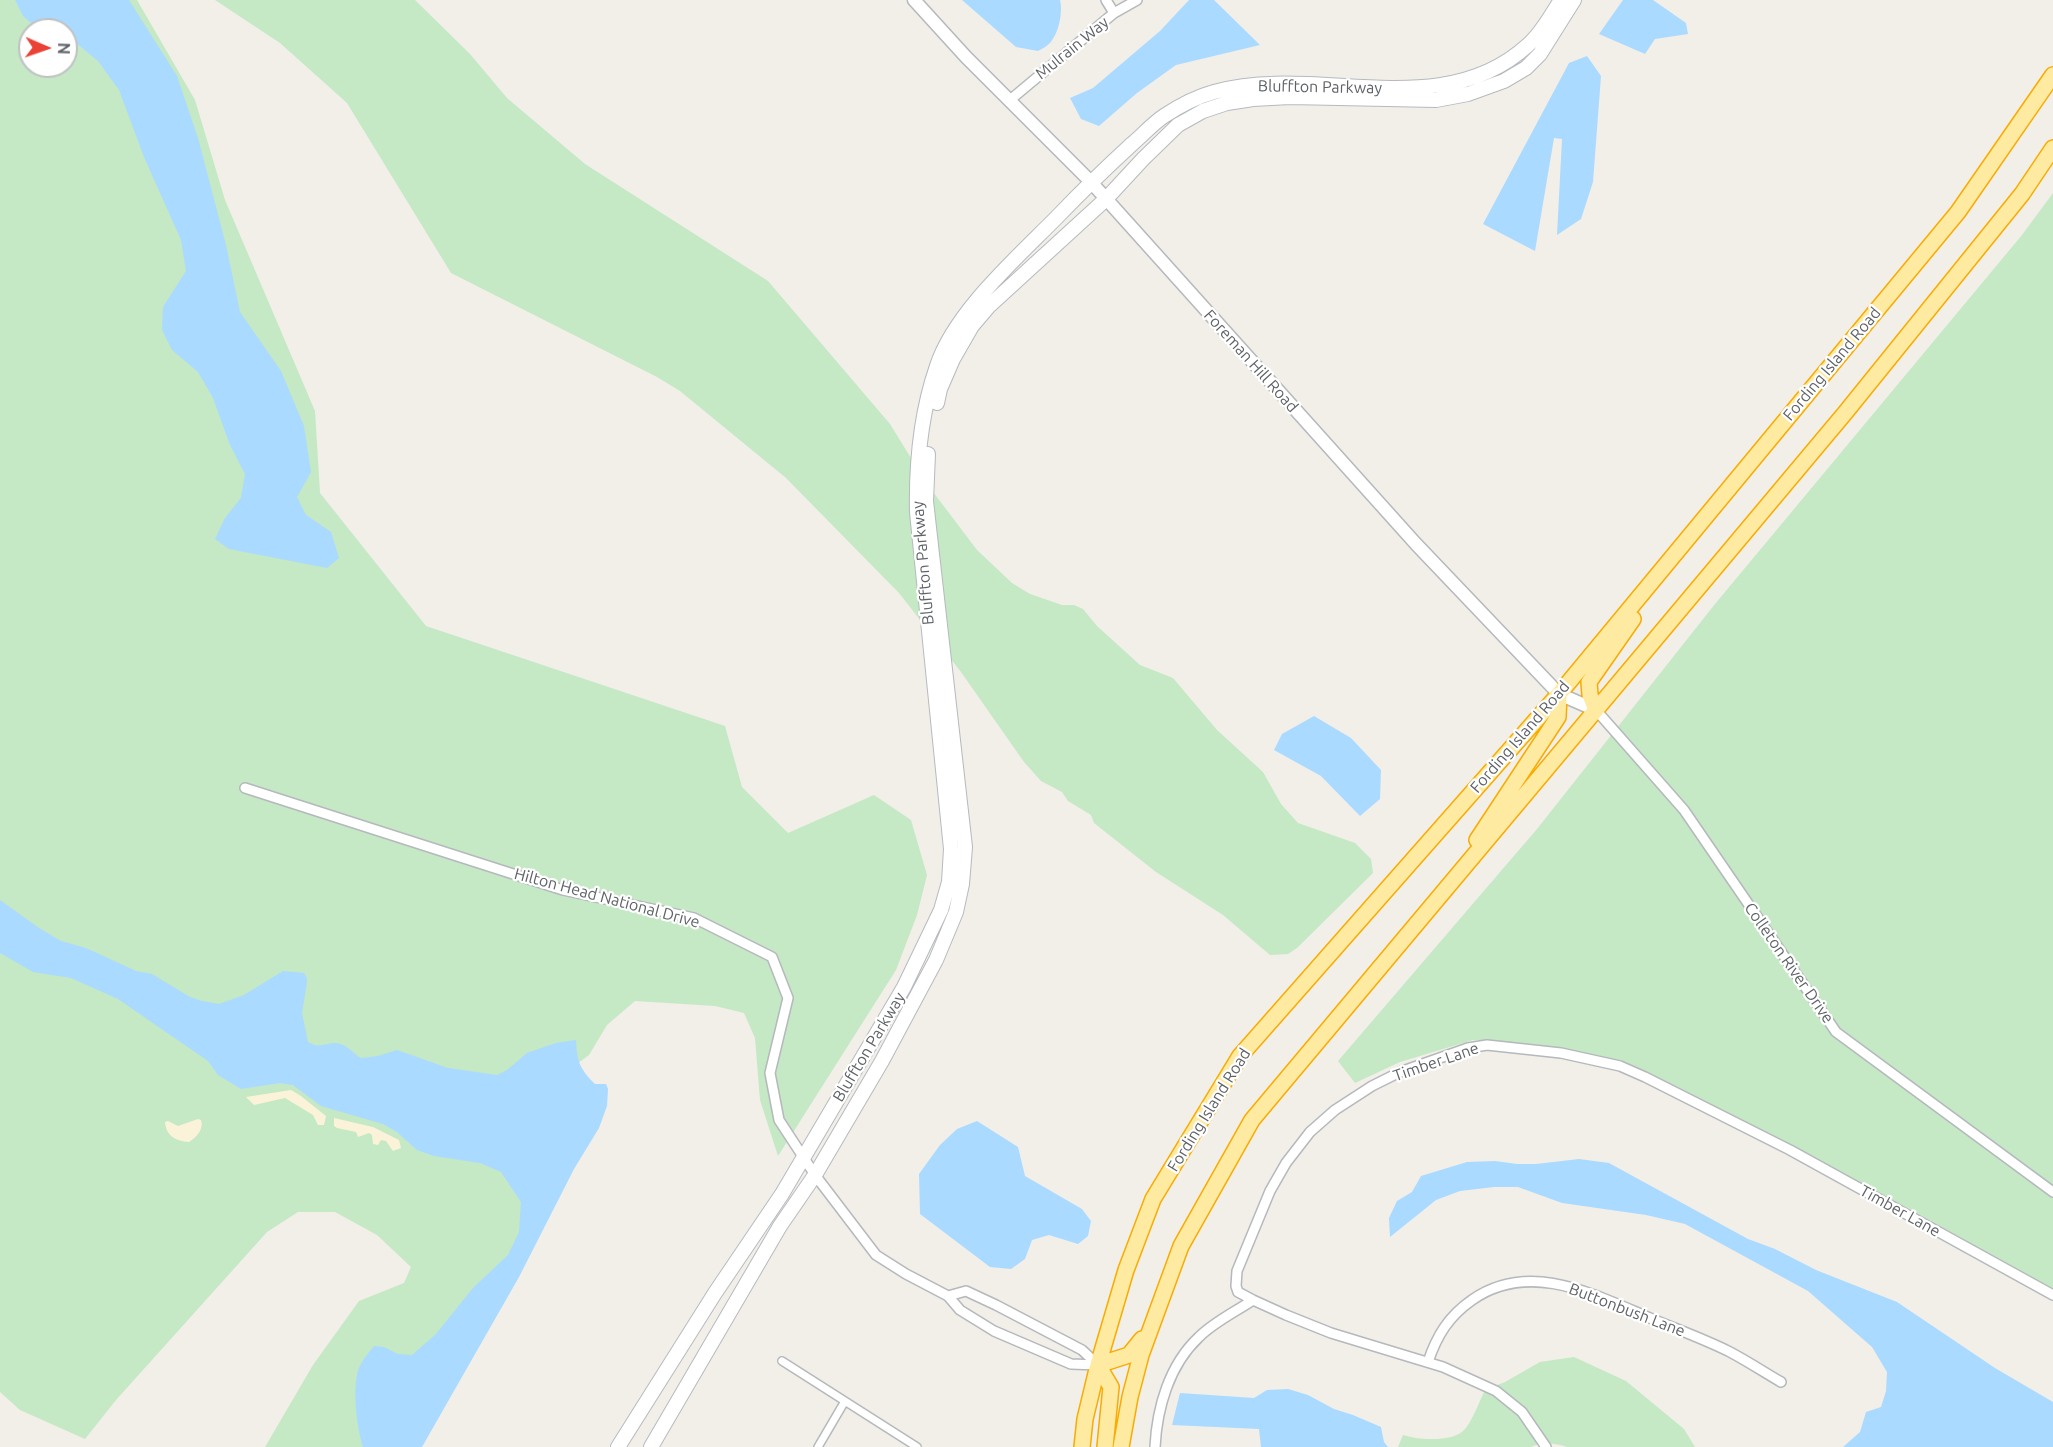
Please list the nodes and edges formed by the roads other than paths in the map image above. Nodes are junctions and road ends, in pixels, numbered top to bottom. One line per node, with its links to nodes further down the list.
1 (914, 0): 8 (street, Foreman Hill Road)
2 (1106, 0): 6 (street)
3 (1137, 0): 6 (street, Mulrain Way)
4 (1561, 0): 10 (main road, Bluffton Parkway)
5 (1574, 0): 11 (main road, Bluffton Parkway)
6 (1114, 14): 8 (street, Mulrain Way)
7 (2053, 75): 12 (highway, Fording Island Road)
8 (1010, 100): 10 (street, Foreman Hill Road)
9 (2053, 148): 14 (highway)
10 (1091, 182): 11 (street, Foreman Hill Road); 17 (main road, Bluffton Parkway)
11 (1106, 199): 13 (street, Foreman Hill Road); 18 (main road, Bluffton Parkway)
12 (1698, 526): 13 (highway, Fording Island Road); 14 (highway)
13 (1559, 694): 14 (street, Foreman Hill Road); 16 (highway); 28 (highway, Fording Island Road)
14 (1596, 710): 16 (highway); 19 (street, Colleton River Drive)
15 (245, 788): 17 (street, Hilton Head National Drive)
16 (1440, 898): 23 (highway)
17 (803, 1158): 18 (street, Hilton Head National Drive); 31 (main road, Bluffton Parkway)
18 (815, 1175): 21 (street, Hilton Head National Drive); 32 (main road, Bluffton Parkway)
19 (2053, 1192)
20 (2053, 1295): 22 (street, Timber Lane)
21 (948, 1296): 24 (street, Hilton Head National Drive); 25 (street, Hilton Head National Drive)
22 (1253, 1300): 27 (street, Timber Lane); 38 (street)
23 (1151, 1328): 28 (highway); 37 (highway)
24 (1041, 1329): 25 (street); 28 (street, Hilton Head National Drive)
25 (1030, 1347): 28 (street, Hilton Head National Drive)
26 (782, 1361): 30 (street)
27 (1428, 1362): 29 (street, Buttonbush Lane); 39 (street, Timber Lane)
28 (1098, 1365): 35 (highway, Fording Island Road); 36 (highway)
29 (1781, 1382)
30 (845, 1401): 33 (street); 34 (street)
31 (618, 1447)
32 (651, 1447)
33 (818, 1447)
34 (917, 1447)
35 (1082, 1447)
36 (1105, 1447)
37 (1121, 1447)
38 (1155, 1447)
39 (1546, 1447)

